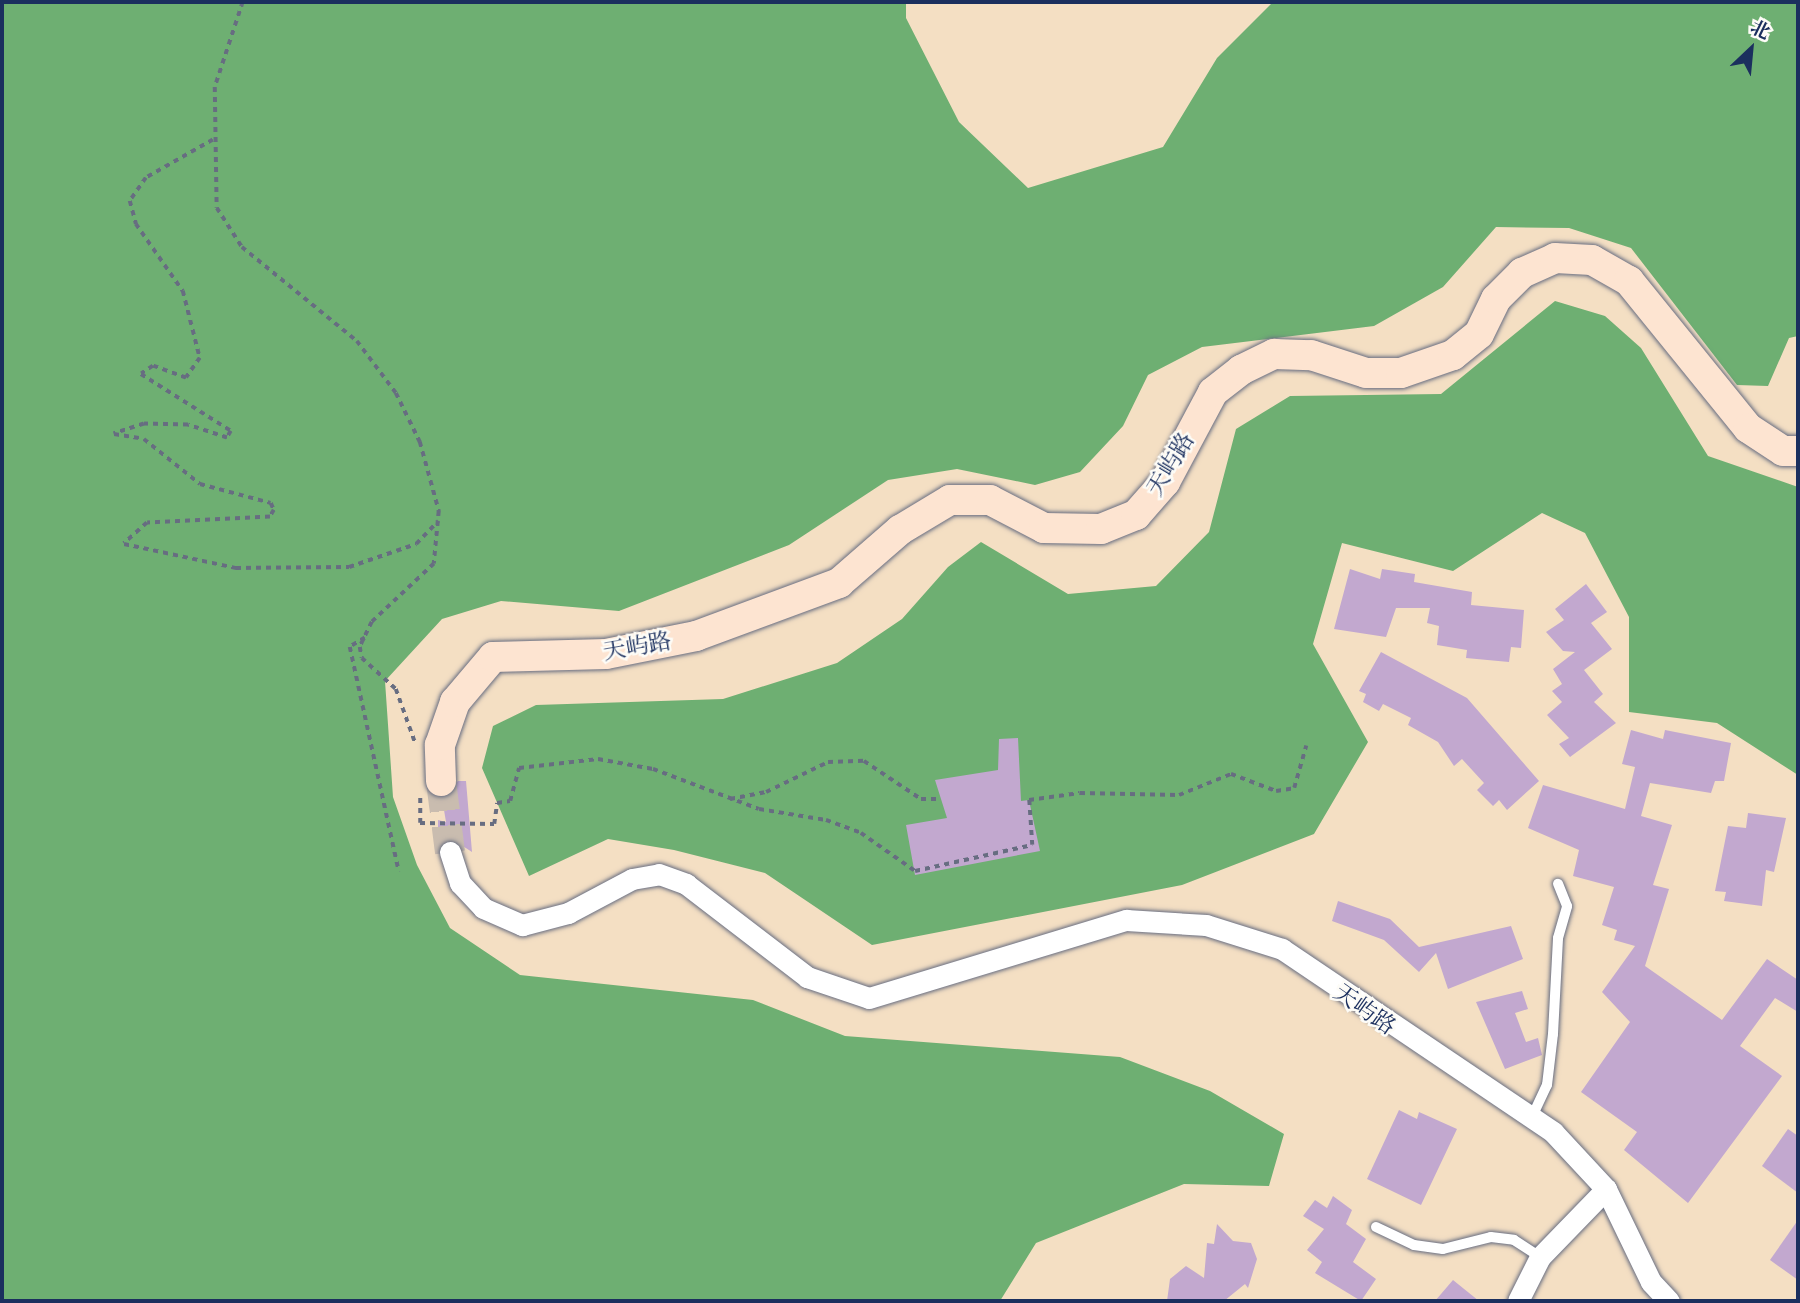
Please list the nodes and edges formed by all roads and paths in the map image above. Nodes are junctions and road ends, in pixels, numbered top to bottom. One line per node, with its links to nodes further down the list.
1 (243, 2): 2 (path)
2 (213, 140): 4 (path); 4 (path)
3 (1798, 451): 8 (street, 天屿路)
4 (438, 521): 5 (path)
5 (365, 638): 7 (path); 12 (path)
6 (1306, 747): 10 (path)
7 (419, 754)
8 (431, 785): 10 (path, bridge)
9 (941, 799): 10 (path)
10 (728, 800)
11 (450, 852): 14 (street, 天屿路)
12 (399, 872)
13 (1558, 884): 14 (lane)
14 (1531, 1119): 15 (street, 天屿路)
15 (1605, 1189): 17 (street); 19 (street, 天屿路)
16 (1376, 1227): 17 (lane)
17 (1540, 1257): 18 (street)
18 (1518, 1301)
19 (1670, 1301)

